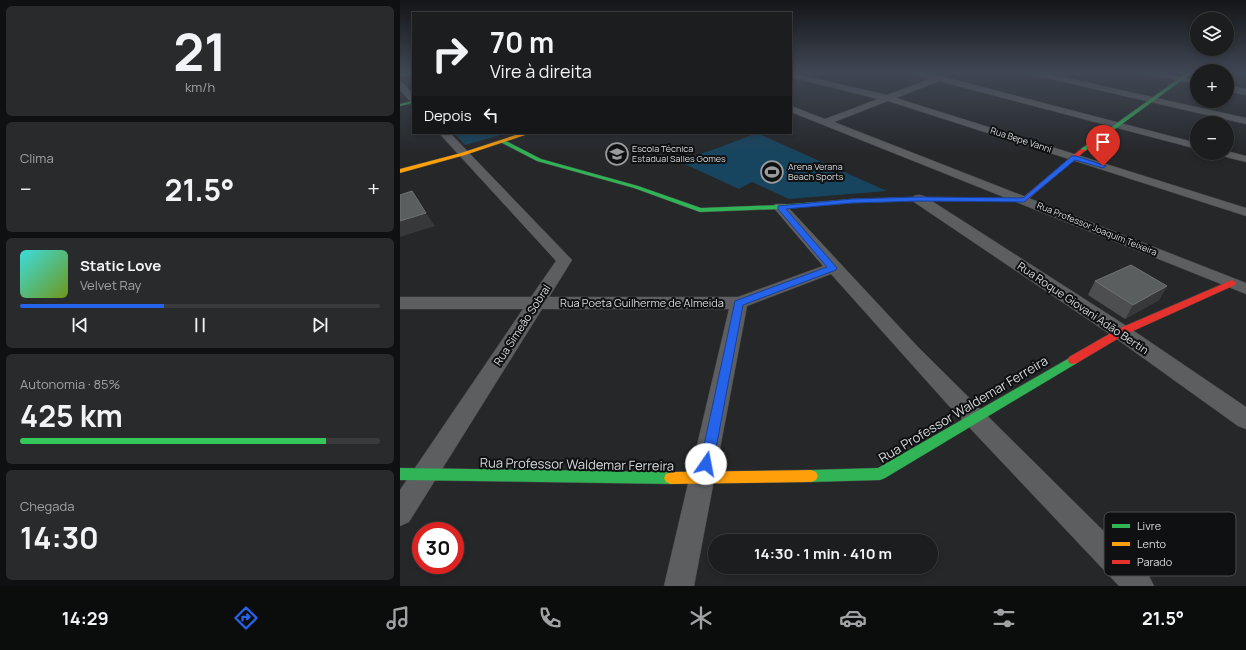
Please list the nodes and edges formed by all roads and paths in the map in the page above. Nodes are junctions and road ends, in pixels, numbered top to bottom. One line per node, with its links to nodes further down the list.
1 (885, 99): 10 (street)
2 (892, 99): 20 (street, Rua Bepe Vanni)
3 (1017, 99): 11 (street)
4 (1152, 99): 5 (street)
5 (1155, 100): 9 (street); 11 (street)
6 (412, 101): 7 (street)
7 (400, 105)
8 (792, 109): 10 (street, Rua Professor Joaquim Teixeira)
9 (1246, 121)
10 (826, 122): 24 (street, Rua Professor Joaquim Teixeira)
11 (1117, 125): 17 (street); 20 (street)
12 (445, 134): 18 (street)
13 (516, 134): 18 (street)
14 (525, 134): 16 (street)
15 (529, 134): 16 (street)
16 (504, 142): 18 (street); 25 (street)
17 (1190, 144)
18 (462, 152): 22 (street); 31 (street, Rua Simeão Sobral)
19 (1234, 156): 21 (street)
20 (1074, 157): 24 (street); 26 (street, Rua Bepe Vanni)
21 (1246, 159)
22 (400, 170)
23 (919, 199): 24 (street); 25 (street); 33 (street, Rua Roque Giovani Adão Bertin)
24 (1024, 200): 28 (street, Rua Professor Joaquim Teixeira)
25 (780, 208): 27 (street)
26 (1246, 212)
27 (833, 268): 32 (street); 34 (street)
28 (1232, 283): 29 (street, Rua Professor Joaquim Teixeira); 33 (street, Rua Professor Waldemar Ferreira)
29 (1246, 289)
30 (400, 303): 31 (street, Rua Poeta Guilherme de Almeida)
31 (536, 303): 32 (street, Rua Poeta Guilherme de Almeida); 37 (street, Rua Simeão Sobral)
32 (738, 303): 38 (street, Rua Poeta Guilherme de Almeida)
33 (1121, 332): 34 (street, Rua Professor Waldemar Ferreira); 35 (street, Rua Roque Giovani Adão Bertin)
34 (974, 417): 38 (street, Rua Professor Waldemar Ferreira); 40 (street)
35 (1246, 419)
36 (400, 474): 37 (street, Rua Professor Waldemar Ferreira)
37 (426, 475): 38 (street, Rua Professor Waldemar Ferreira); 39 (street, Rua Simeão Sobral)
38 (703, 478): 42 (street, Rua Poeta Guilherme de Almeida)
39 (400, 513)
40 (1104, 550)
41 (1129, 576): 43 (street)
42 (679, 586)
43 (1139, 586)

